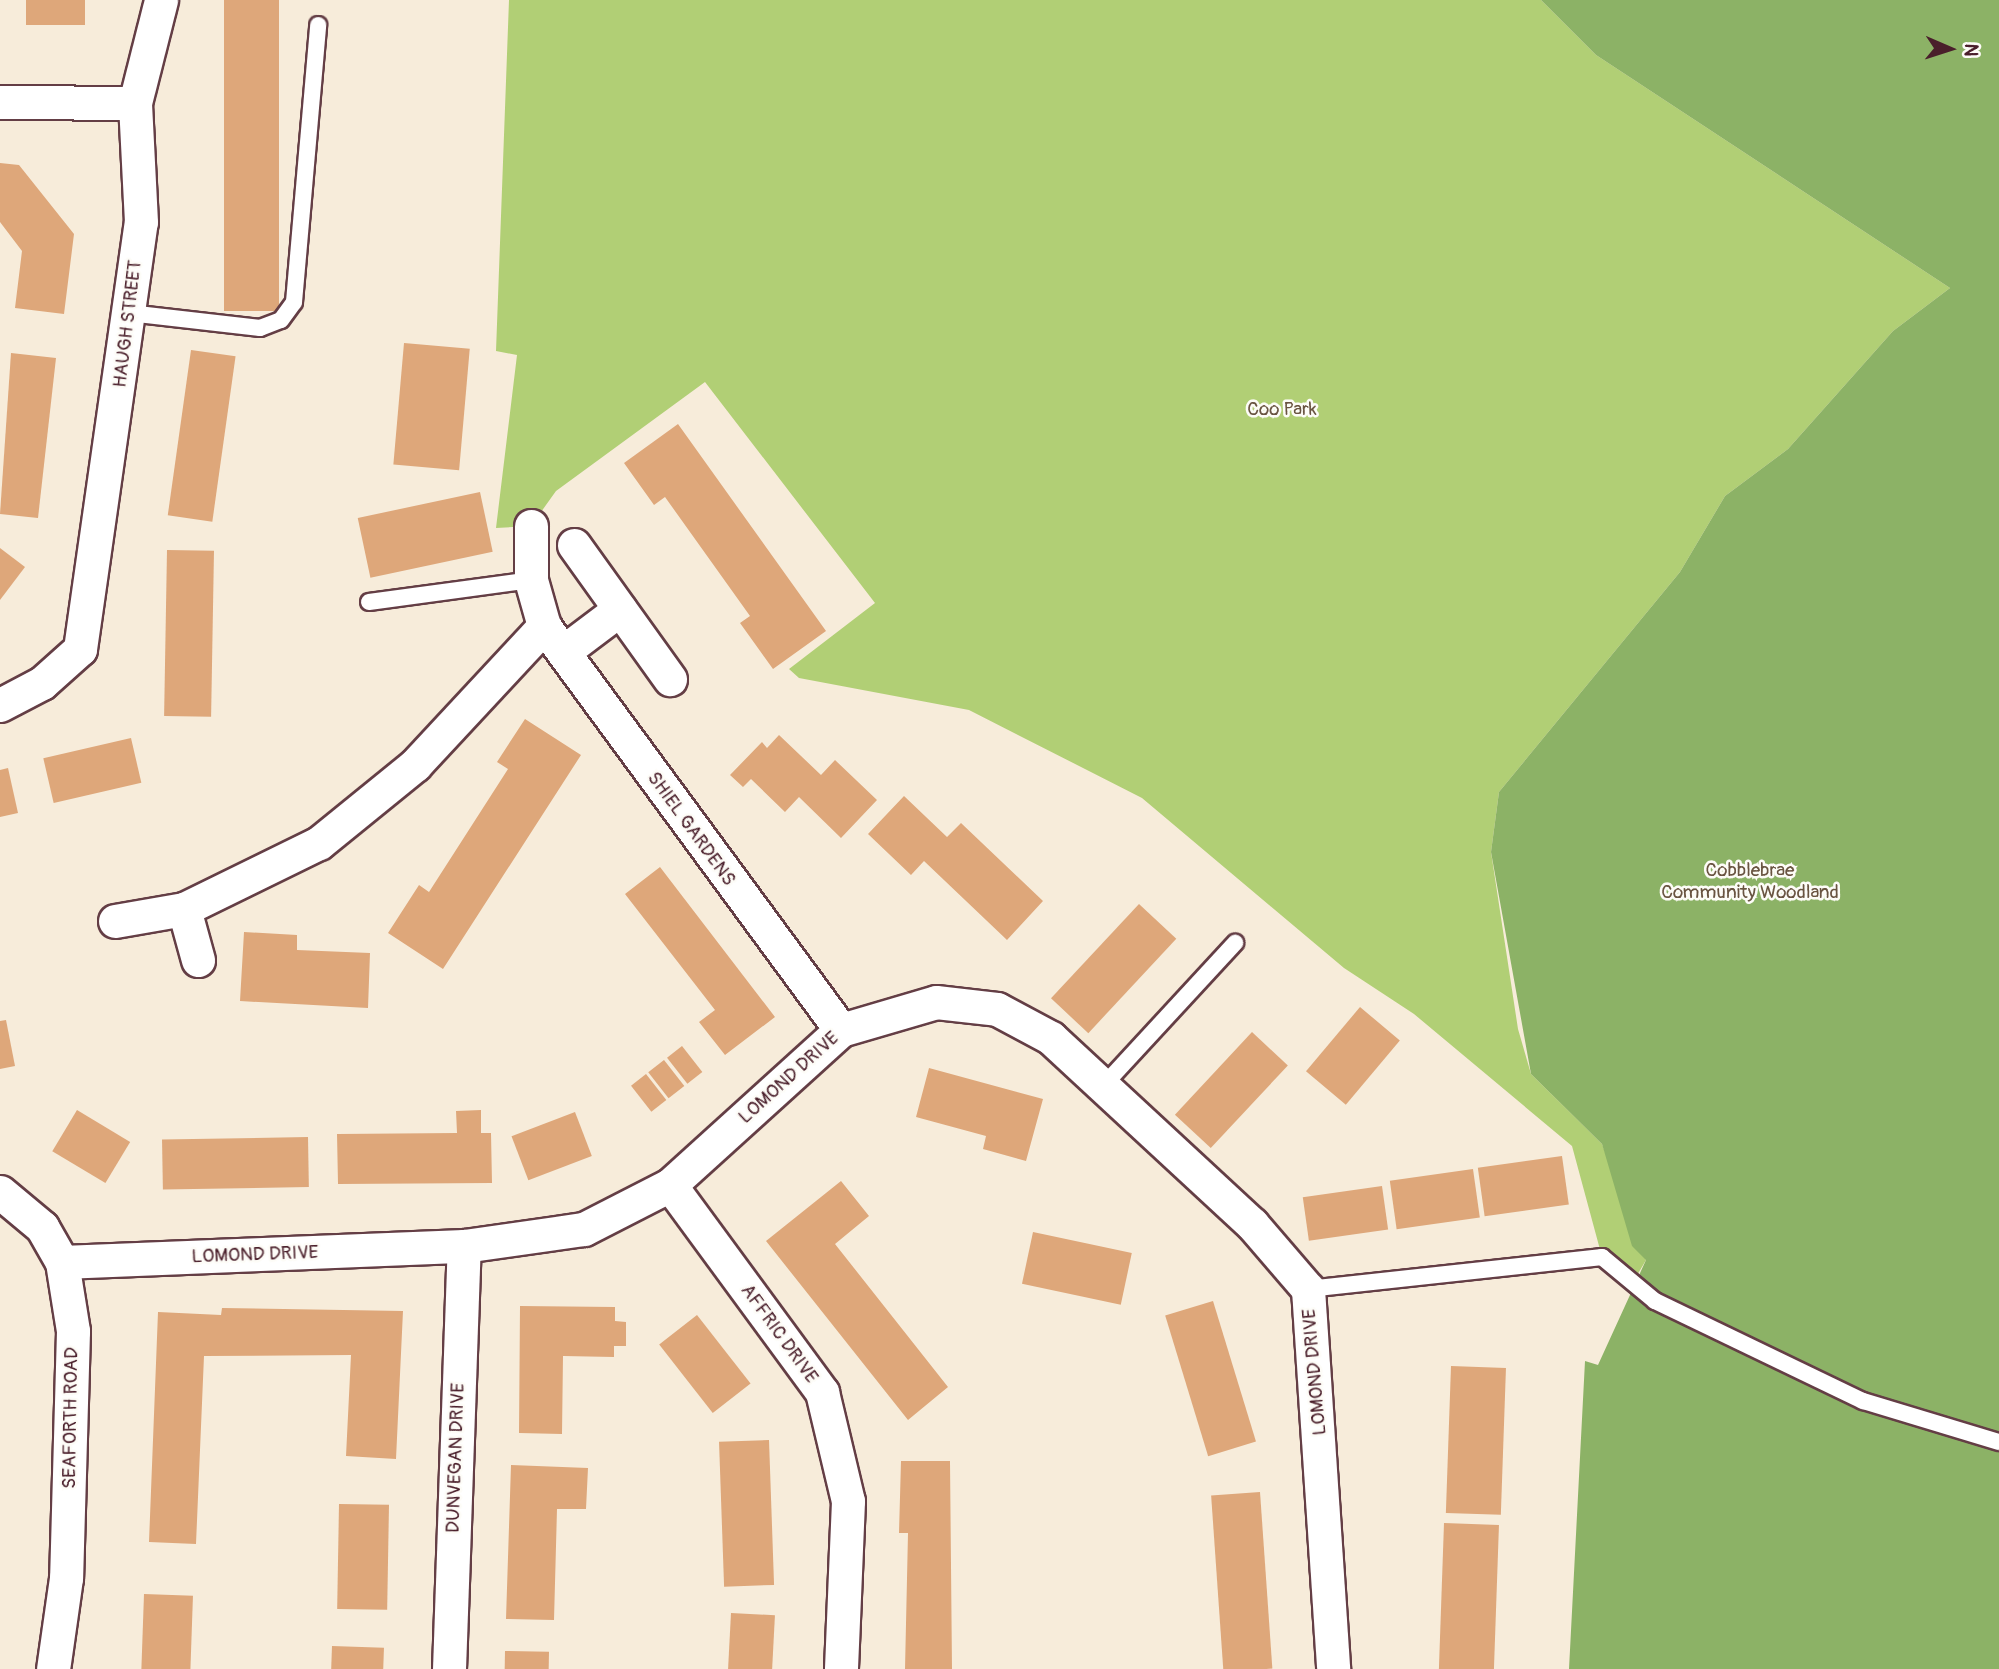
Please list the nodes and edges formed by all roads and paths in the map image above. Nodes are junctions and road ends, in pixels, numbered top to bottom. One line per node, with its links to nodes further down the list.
1 (161, 0): 4 (street, HAUGH STREET)
2 (318, 25): 5 (lane)
3 (0, 102): 4 (street)
4 (135, 103): 5 (street, HAUGH STREET)
5 (129, 313): 13 (street, HAUGH STREET)
6 (531, 526): 8 (street, SHIEL GARDENS)
7 (574, 545): 10 (street)
8 (531, 579): 9 (lane); 11 (street, SHIEL GARDENS)
9 (369, 602)
10 (620, 609): 11 (street); 12 (street)
11 (555, 638): 14 (street); 18 (street, SHIEL GARDENS)
12 (670, 679)
13 (0, 705)
14 (184, 909): 15 (street); 17 (street)
15 (115, 921)
16 (1235, 943): 19 (lane)
17 (198, 960)
18 (841, 1030): 19 (street, LOMOND DRIVE); 20 (street, LOMOND DRIVE)
19 (1102, 1086): 24 (street, LOMOND DRIVE)
20 (670, 1185): 22 (street, LOMOND DRIVE); 28 (street, AFFRIC DRIVE)
21 (0, 1192): 23 (street, SEAFORTH ROAD)
22 (464, 1246): 23 (street, LOMOND DRIVE); 27 (street, DUNVEGAN DRIVE)
23 (62, 1262): 26 (street, SEAFORTH ROAD)
24 (1308, 1289): 25 (lane); 29 (street, LOMOND DRIVE)
25 (1999, 1442)
26 (52, 1669)
27 (449, 1669)
28 (841, 1669)
29 (1333, 1669)

